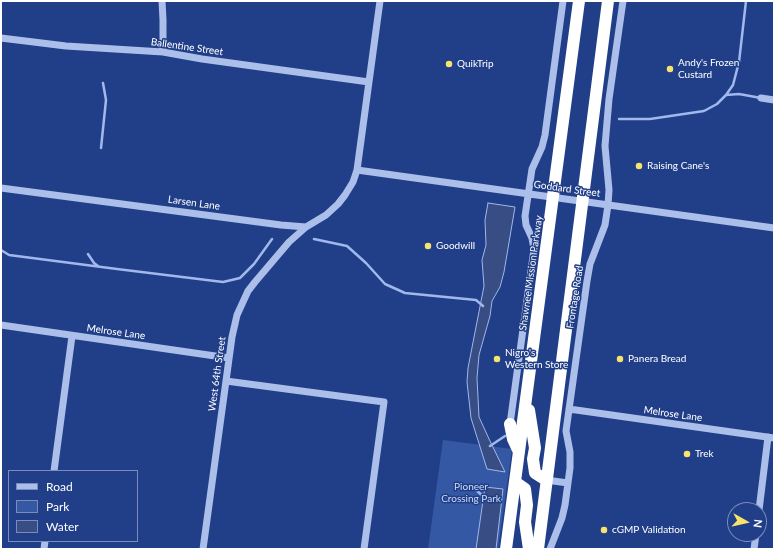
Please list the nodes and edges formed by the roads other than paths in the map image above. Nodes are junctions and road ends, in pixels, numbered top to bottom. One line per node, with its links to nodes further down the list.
1 (162, 1): 8 (street)
2 (380, 1): 9 (street)
3 (563, 1): 14 (street)
4 (579, 1): 15 (highway, Shawnee Mission Parkway)
5 (608, 1): 16 (highway)
6 (623, 1): 17 (street, Frontage Road)
7 (1, 38): 8 (street, Ballentine Street)
8 (163, 52): 9 (street, Ballentine Street)
9 (369, 82): 12 (street)
10 (761, 98): 11 (street)
11 (774, 100)
12 (357, 170): 14 (street, Goddard Street); 18 (street)
13 (1, 188): 18 (street, Larsen Lane)
14 (528, 193): 15 (street, Goddard Street); 26 (street)
15 (554, 197): 16 (street, Goddard Street); 24 (highway, Shawnee Mission Parkway)
16 (581, 201): 17 (street, Goddard Street); 30 (highway)
17 (608, 205): 19 (street, Goddard Street); 25 (street, Frontage Road)
18 (306, 227): 22 (street, West 64th Street)
19 (774, 228)
20 (1, 325): 21 (street, Melrose Lane)
21 (72, 336): 22 (street, Melrose Lane); 29 (street)
22 (229, 358): 23 (street, West 64th Street)
23 (226, 380): 34 (street, West 64th Street); 35 (street)
24 (527, 395): 28 (highway, Shawnee Mission Parkway); 30 (highway)
25 (569, 409): 27 (street, Melrose Lane); 32 (street, Frontage Road)
26 (510, 424): 28 (highway)
27 (771, 437): 33 (street)
28 (519, 453): 31 (highway, Shawnee Mission Parkway)
29 (54, 470)
30 (546, 480): 32 (street); 38 (highway)
31 (515, 482): 36 (highway, Shawnee Mission Parkway); 37 (highway)
32 (568, 483): 39 (street, Frontage Road)
33 (760, 502)
34 (203, 549)
35 (364, 549)
36 (506, 549)
37 (529, 549)
38 (538, 549)
39 (550, 549)

